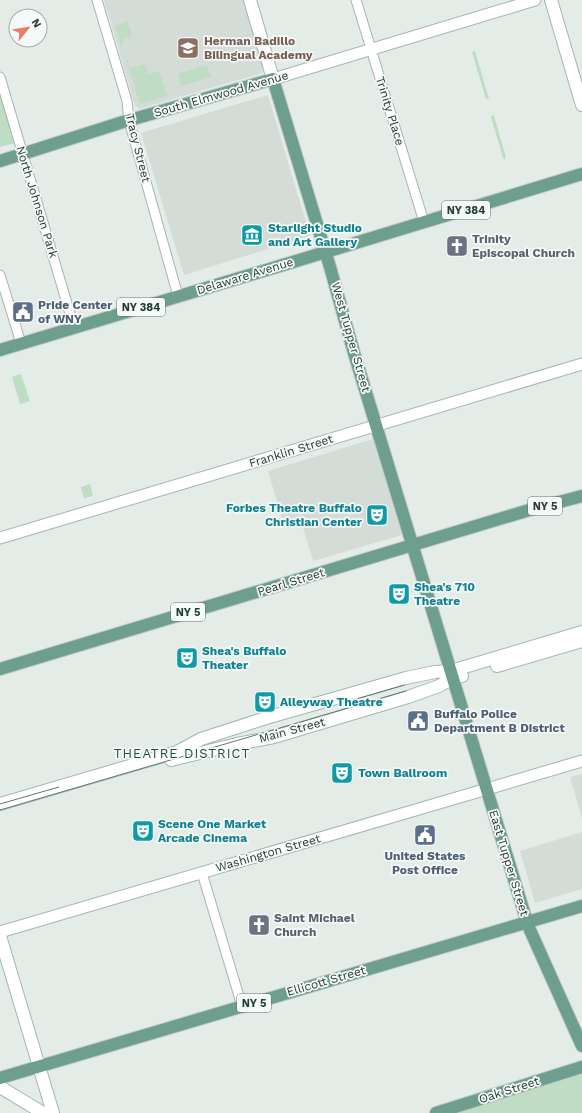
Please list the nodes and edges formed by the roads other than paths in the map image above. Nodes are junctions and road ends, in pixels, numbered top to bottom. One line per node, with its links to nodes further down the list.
1 (96, 0): 10 (street, Tracy Street)
2 (250, 0): 8 (main road, West Tupper Street)
3 (356, 0): 6 (street, Trinity Place)
4 (535, 0): 6 (street, South Elmwood Avenue)
5 (551, 0): 9 (main road)
6 (371, 49): 8 (street, South Elmwood Avenue); 14 (street, Trinity Place)
7 (0, 77): 11 (street, North Johnson Park)
8 (273, 79): 10 (main road, South Elmwood Avenue); 15 (main road, West Tupper Street)
9 (582, 105)
10 (129, 121): 11 (main road, South Elmwood Avenue); 17 (street, Tracy Street)
11 (23, 154): 12 (main road, South Elmwood Avenue); 18 (street, North Johnson Park)
12 (0, 161)
13 (582, 174): 14 (main road, Delaware Avenue / NY 384)
14 (424, 222): 15 (main road, Delaware Avenue / NY 384)
15 (325, 252): 17 (main road, Delaware Avenue / NY 384); 22 (main road, West Tupper Street)
16 (0, 275): 19 (street)
17 (178, 296): 18 (main road, Delaware Avenue / NY 384)
18 (74, 327): 19 (main road, Delaware Avenue / NY 384)
19 (21, 343): 20 (main road, Delaware Avenue / NY 384)
20 (0, 350)
21 (582, 364): 22 (street, Franklin Street)
22 (377, 426): 24 (street, Franklin Street); 25 (main road, West Tupper Street)
23 (582, 496): 25 (main road, Pearl Street / NY 5)
24 (0, 538)
25 (413, 545): 28 (main road, Pearl Street / NY 5); 29 (main road, West Tupper Street)
26 (582, 632): 29 (main road)
27 (582, 641): 29 (main road, Main Street)
28 (0, 669)
29 (452, 674): 31 (main road, East Tupper Street); 32 (main road); 33 (main road, Main Street)
30 (582, 761): 31 (street, Washington Street)
31 (486, 789): 34 (street, Washington Street); 36 (main road, East Tupper Street)
32 (0, 804)
33 (0, 811)
34 (202, 873): 37 (street, Washington Street); 38 (street)
35 (582, 906): 36 (main road, Ellicott Street / NY 5)
36 (527, 922): 38 (main road, Ellicott Street / NY 5); 39 (main road, East Tupper Street)
37 (0, 934): 40 (main road)
38 (242, 1006): 40 (main road, Ellicott Street / NY 5)
39 (582, 1046)
40 (39, 1066): 42 (main road, Ellicott Street / NY 5); 45 (main road)
41 (582, 1067): 46 (main road, Oak Street)
42 (0, 1078)
43 (0, 1087): 44 (main road)
44 (43, 1113)
45 (53, 1113)
46 (436, 1113)

